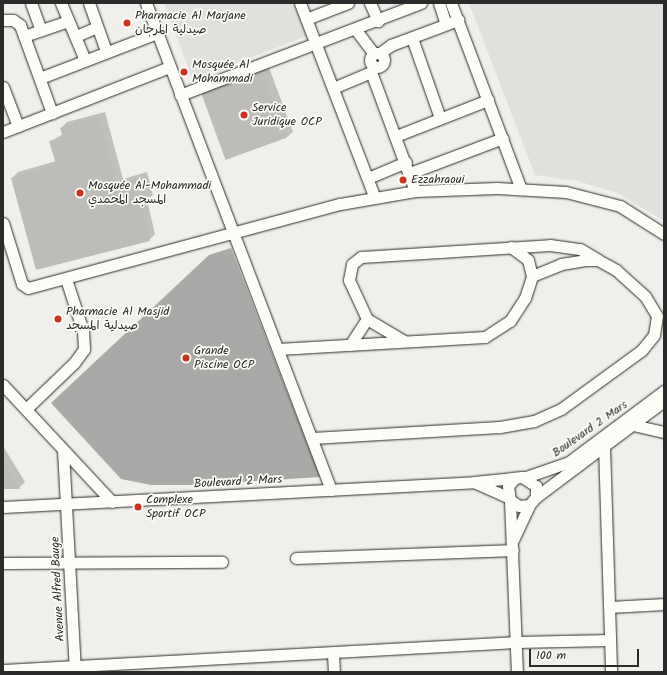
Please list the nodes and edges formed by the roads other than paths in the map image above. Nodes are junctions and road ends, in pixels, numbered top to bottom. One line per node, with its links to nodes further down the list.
1 (31, 3): 18 (street)
2 (60, 3): 14 (street)
3 (89, 3): 17 (street)
4 (146, 3): 20 (street)
5 (300, 3): 11 (street)
6 (348, 3): 11 (street)
7 (370, 3): 15 (street)
8 (421, 3): 15 (street)
9 (439, 3): 16 (street)
10 (451, 3): 13 (street)
11 (306, 19): 24 (street)
12 (3, 20): 21 (street)
13 (458, 20): 16 (street); 34 (street)
14 (68, 21): 18 (street); 22 (street)
15 (378, 21): 19 (street)
16 (446, 24): 23 (street)
17 (97, 27): 22 (street); 25 (street)
18 (41, 30): 21 (street)
19 (356, 30): 24 (street); 26 (street)
20 (157, 33): 25 (street); 28 (street)
21 (24, 36): 30 (street)
22 (76, 36): 27 (street)
23 (412, 38): 26 (street); 36 (street)
24 (316, 45): 32 (street); 33 (street)
25 (106, 51): 27 (street)
26 (377, 53): 29 (street)
27 (85, 60): 30 (street)
28 (170, 67): 33 (street); 35 (street)
29 (372, 69): 32 (street); 39 (street)
30 (40, 78): 35 (street)
31 (3, 87): 37 (street)
32 (333, 88): 43 (street)
33 (180, 95): 48 (street)
34 (488, 100): 36 (street); 40 (street)
35 (52, 113): 37 (street)
36 (440, 118): 39 (street)
37 (18, 126): 38 (street)
38 (3, 132)
39 (396, 136): 41 (street)
40 (503, 138): 42 (street); 44 (street)
41 (406, 162): 42 (street); 43 (street)
42 (410, 173): 45 (street)
43 (368, 178): 46 (street)
44 (521, 189): 45 (street); 49 (street)
45 (415, 192): 46 (street)
46 (374, 196): 48 (street)
47 (3, 223): 52 (street)
48 (234, 233): 55 (street); 59 (street)
49 (664, 234)
50 (511, 247): 53 (street); 54 (street); 56 (street)
51 (3, 252): 52 (street)
52 (13, 260): 55 (street)
53 (598, 260): 54 (street); 66 (street)
54 (532, 276): 57 (street)
55 (66, 279): 63 (street)
56 (367, 319): 57 (street); 58 (street)
57 (405, 341): 58 (street)
58 (350, 345): 59 (street)
59 (278, 349): 66 (street)
60 (3, 385): 63 (street)
61 (664, 391): 69 (street, Boulevard 2 Mars)
62 (664, 401): 64 (street, Boulevard 2 Mars)
63 (26, 409): 68 (street)
64 (633, 425): 65 (street); 67 (street, Boulevard 2 Mars)
65 (664, 432)
66 (312, 438): 71 (street)
67 (604, 446): 73 (street, Boulevard 2 Mars); 83 (street)
68 (64, 450): 74 (street); 75 (street, Avenue Alfred Bauge)
69 (521, 478): 70 (street, Boulevard 2 Mars); 72 (street); 73 (street)
70 (474, 482): 71 (street, Boulevard 2 Mars); 72 (street)
71 (331, 490): 74 (street, Boulevard 2 Mars)
72 (509, 498): 73 (street); 77 (street)
73 (533, 501): 77 (street)
74 (112, 502): 75 (street, Boulevard 2 Mars)
75 (66, 504): 76 (street, Boulevard 2 Mars); 79 (street, Avenue Alfred Bauge)
76 (3, 507)
77 (513, 545): 78 (street); 85 (street)
78 (296, 558)
79 (69, 561): 80 (street); 81 (street); 88 (street, Avenue Alfred Bauge)
80 (222, 562)
81 (3, 563)
82 (664, 604): 83 (street)
83 (610, 607): 84 (street)
84 (610, 640): 85 (street); 91 (street)
85 (516, 642): 86 (street); 90 (street)
86 (332, 654): 88 (street); 89 (street)
87 (3, 670): 88 (street)
88 (75, 670)
89 (334, 672)
90 (517, 672)
91 (611, 672)

